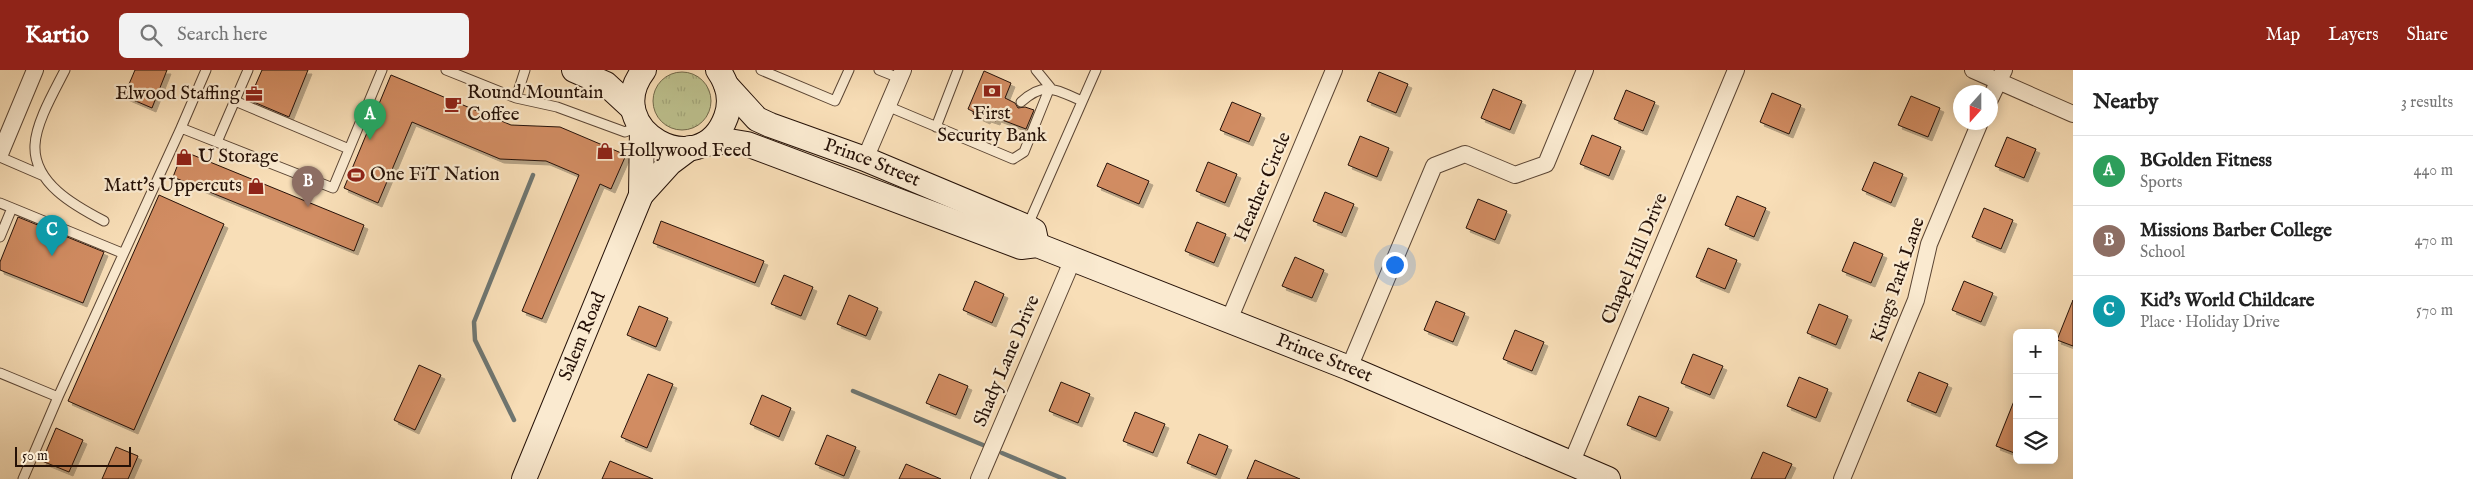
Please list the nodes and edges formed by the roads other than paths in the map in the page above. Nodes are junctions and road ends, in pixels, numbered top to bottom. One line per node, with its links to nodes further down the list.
1 (35, 70): 37 (street)
2 (65, 70): 39 (lane)
3 (206, 70): 32 (lane)
4 (248, 70): 25 (lane)
5 (382, 70): 36 (lane)
6 (446, 70): 24 (lane)
7 (525, 70): 24 (lane)
8 (574, 70): 30 (main road)
9 (644, 70): 30 (main road, Salem Road)
10 (761, 70): 11 (lane)
11 (848, 70)
12 (879, 70): 20 (lane)
13 (958, 70): 31 (lane)
14 (1036, 70): 23 (lane)
15 (1096, 70): 26 (lane)
16 (1334, 70): 48 (street, Heather Circle)
17 (1585, 70): 49 (street)
18 (1736, 70): 52 (street, Chapel Hill Drive)
19 (1973, 70): 22 (street)
20 (901, 74): 28 (street)
21 (722, 75): 35 (main road, Salem Road); 38 (main road, Prince Street)
22 (2001, 75): 29 (street)
23 (1050, 87): 26 (lane); 27 (lane); 31 (lane)
24 (516, 98): 30 (lane)
25 (234, 101): 34 (lane); 36 (lane)
26 (1082, 101): 44 (lane)
27 (1021, 102)
28 (887, 106): 31 (lane); 38 (street)
29 (2073, 114)
30 (638, 121): 35 (main road, Prince Street); 40 (main road, Salem Road)
31 (936, 127)
32 (182, 128): 34 (lane); 46 (lane)
33 (1977, 130): 57 (street, Kings Park Lane)
34 (217, 142): 36 (lane)
35 (698, 146): 40 (main road, Salem Road); 44 (main road, Prince Street)
36 (349, 149)
37 (0, 156): 39 (lane)
38 (865, 159): 44 (main road, Prince Street)
39 (44, 176): 43 (lane)
40 (641, 195): 54 (main road, Salem Road)
41 (0, 203): 42 (lane)
42 (12, 208): 45 (lane); 46 (lane)
43 (104, 220)
44 (1032, 236): 47 (main road, Prince Street)
45 (0, 237)
46 (122, 253): 51 (lane)
47 (1073, 259): 48 (main road, Prince Street); 55 (street, Shady Lane Drive)
48 (1229, 320): 49 (main road, Prince Street)
49 (1349, 368): 52 (main road, Prince Street)
50 (0, 373): 51 (lane)
51 (58, 397): 53 (lane)
52 (1572, 464): 56 (main road, Prince Street)
53 (23, 479)
54 (524, 479)
55 (979, 479)
56 (1608, 479)
57 (1842, 479)

